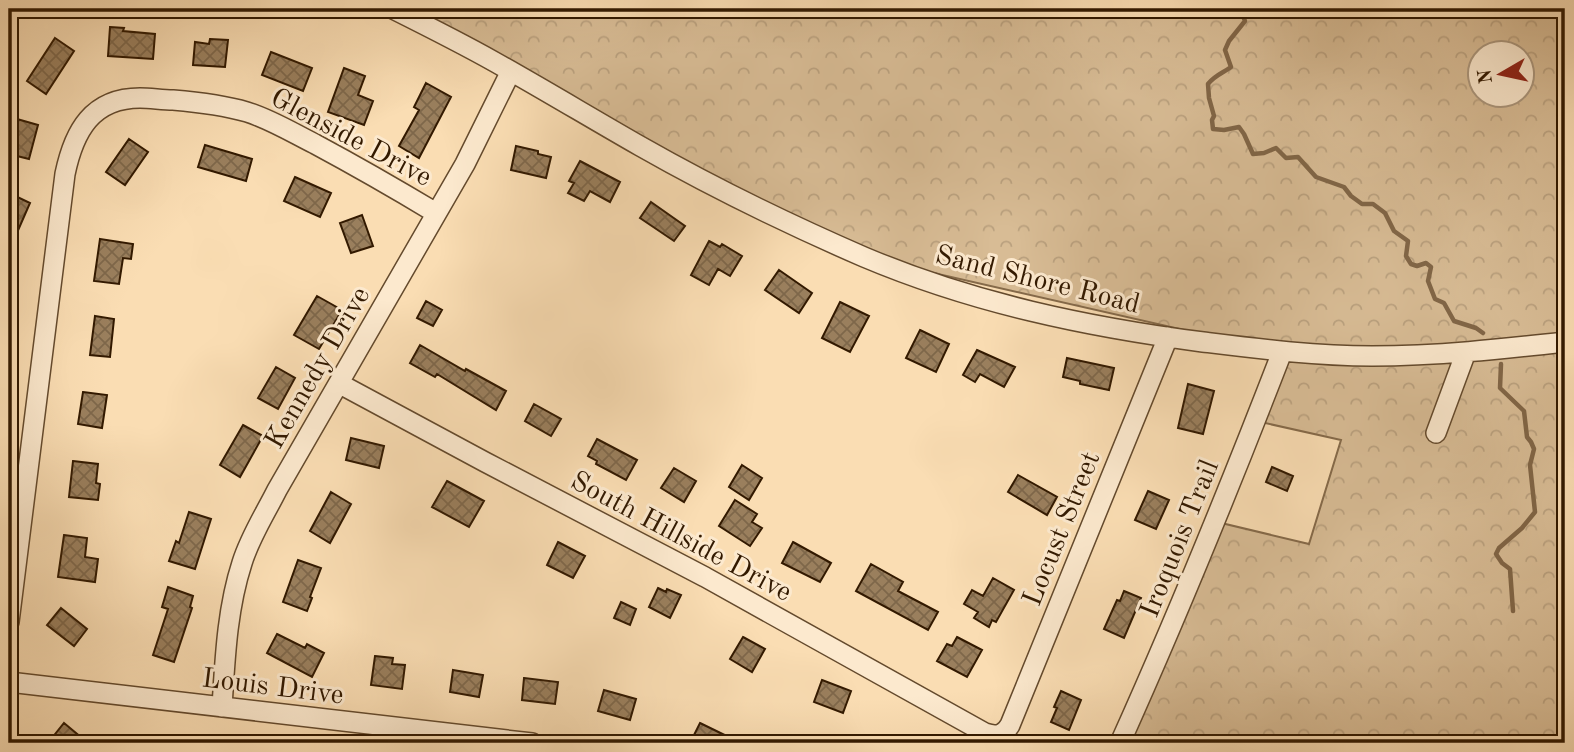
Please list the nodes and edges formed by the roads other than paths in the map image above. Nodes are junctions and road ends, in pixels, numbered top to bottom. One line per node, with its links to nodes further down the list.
1 (393, 9): 2 (street, Sand Shore Road)
2 (511, 71): 3 (street, Kennedy Drive); 4 (street, Sand Shore Road)
3 (436, 213): 8 (street, Kennedy Drive); 10 (street, Glenside Drive)
4 (1168, 337): 6 (street, Sand Shore Road); 13 (street, Locust Street)
5 (1565, 342): 7 (street, Sand Shore Road)
6 (1282, 352): 7 (street, Sand Shore Road); 15 (street, Iroquois Trail)
7 (1467, 352): 9 (street)
8 (340, 384): 12 (street, Kennedy Drive); 13 (street, South Hillside Drive)
9 (1436, 433)
10 (9, 622)
11 (9, 682): 12 (street, Louis Drive)
12 (222, 707): 14 (street, Louis Drive)
13 (997, 736)
14 (532, 743)
15 (1120, 743)

